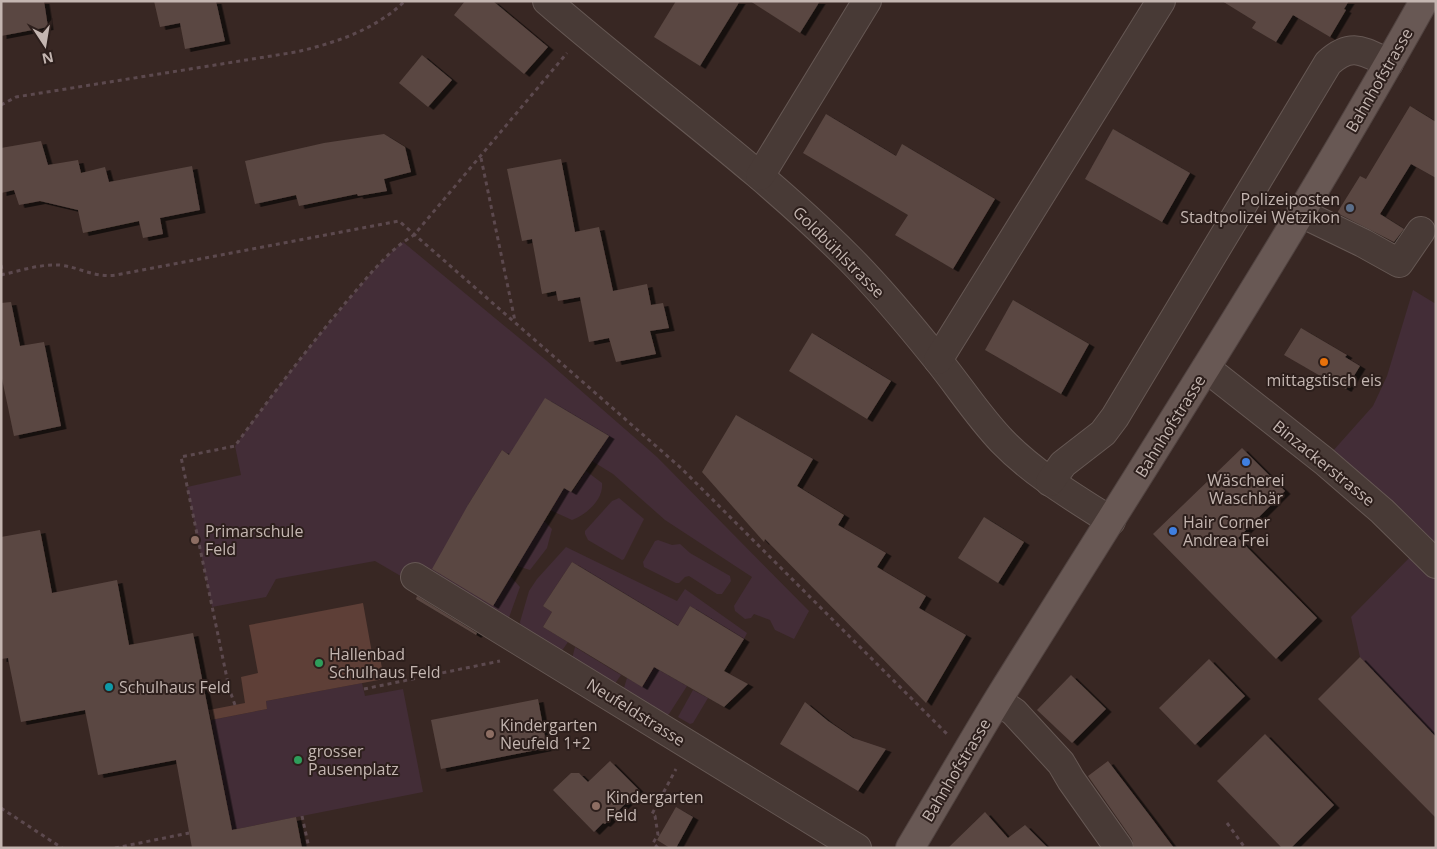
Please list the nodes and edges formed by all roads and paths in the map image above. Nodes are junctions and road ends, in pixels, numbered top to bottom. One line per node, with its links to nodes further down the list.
1 (405, 1): 8 (path)
2 (547, 1): 6 (street, Goldbühlstrasse)
3 (867, 1): 10 (street)
4 (1161, 1): 17 (street)
5 (1424, 1): 7 (main road, Bahnhofstrasse)
6 (584, 34): 9 (path); 10 (street, Goldbühlstrasse)
7 (1389, 63): 11 (main road, Bahnhofstrasse); 19 (street)
8 (1, 105)
9 (481, 157): 13 (path); 16 (path)
10 (760, 176): 17 (street, Goldbühlstrasse)
11 (1301, 213): 12 (street); 18 (main road, Bahnhofstrasse)
12 (1421, 231)
13 (414, 235): 15 (path); 16 (path); 26 (path)
14 (1, 265): 15 (path)
15 (2, 275)
16 (515, 322): 28 (path)
17 (938, 360): 19 (street, Goldbühlstrasse)
18 (1206, 368): 20 (main road, Bahnhofstrasse); 21 (street, Binzackerstrasse)
19 (1050, 482): 20 (street, Goldbühlstrasse)
20 (1111, 521): 25 (main road, Bahnhofstrasse)
21 (1436, 564)
22 (415, 576): 23 (street, Neufeldstrasse)
23 (541, 653): 24 (path); 27 (street, Neufeldstrasse)
24 (364, 689)
25 (998, 701): 28 (main road, Bahnhofstrasse); 39 (street)
26 (235, 705)
27 (689, 744): 36 (path); 37 (street, Neufeldstrasse)
28 (967, 754): 38 (main road, Bahnhofstrasse)
29 (1, 808): 33 (path)
30 (302, 816): 35 (path)
31 (1227, 824): 40 (path)
32 (189, 833): 34 (path)
33 (62, 848)
34 (115, 848)
35 (309, 848)
36 (658, 848)
37 (857, 848)
38 (910, 848)
39 (1119, 848)
40 (1245, 848)

